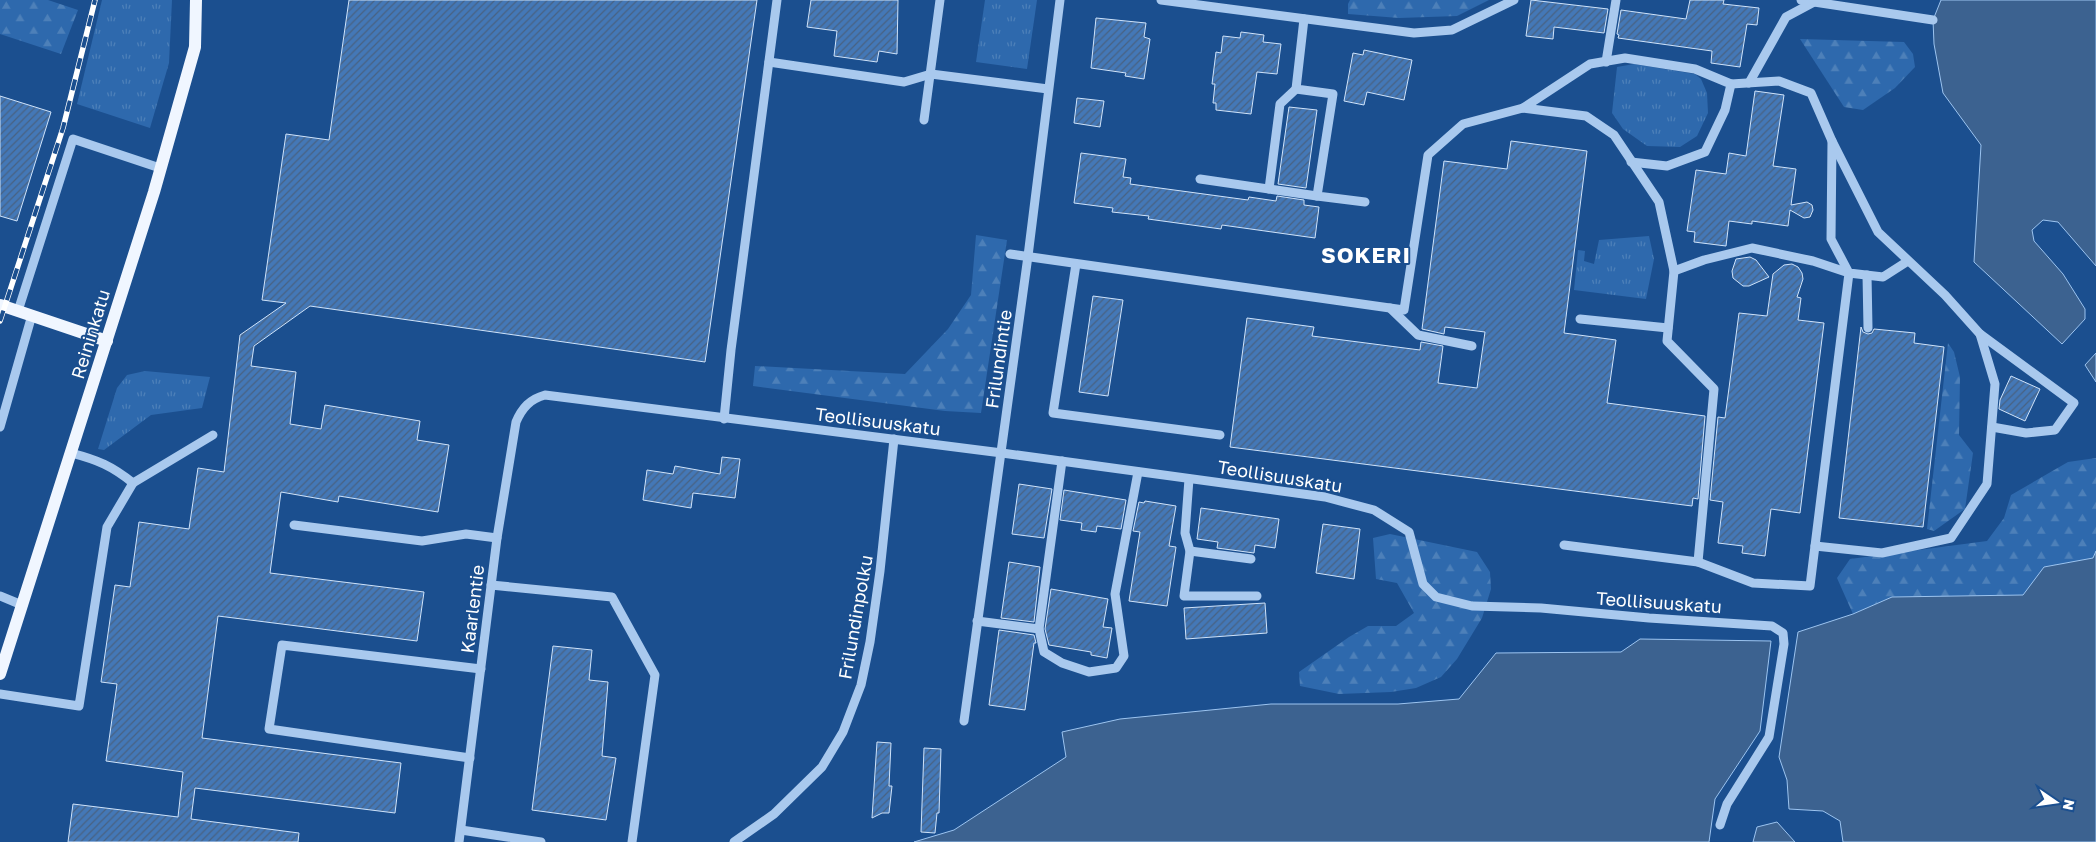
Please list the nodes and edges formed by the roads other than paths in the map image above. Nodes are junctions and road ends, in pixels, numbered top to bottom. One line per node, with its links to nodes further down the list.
1 (196, 0): 23 (main road, Reininkatu)
2 (777, 0): 12 (street)
3 (940, 0): 14 (street)
4 (1060, 0): 17 (street, Frilundintie)
5 (1161, 0): 10 (street)
6 (1514, 0): 10 (street)
7 (1616, 0): 13 (street)
8 (1801, 0): 9 (street)
9 (1814, 2): 11 (street); 15 (street)
10 (1304, 20): 18 (street)
11 (1933, 20)
12 (768, 62): 14 (street); 46 (street)
13 (1606, 62): 16 (street); 19 (street)
14 (931, 74): 17 (street); 20 (street)
15 (1749, 83): 16 (street); 21 (street)
16 (1730, 84): 22 (street)
17 (1048, 89): 29 (street, Frilundintie)
18 (1296, 89): 25 (street); 26 (street)
19 (1523, 108): 22 (street); 36 (street)
20 (924, 120)
21 (1832, 141): 30 (street); 33 (street)
22 (1631, 162): 32 (street)
23 (160, 168): 37 (street); 43 (main road, Reininkatu)
24 (1200, 179): 25 (street)
25 (1269, 189): 26 (street)
26 (1318, 196): 27 (street)
27 (1365, 202)
28 (1010, 254): 29 (street)
29 (1028, 256): 31 (street); 52 (street, Frilundintie)
30 (1908, 260): 34 (street); 42 (street)
31 (1076, 264): 36 (street); 49 (street)
32 (1674, 271): 33 (street); 40 (street)
33 (1849, 273): 34 (street); 61 (street)
34 (1867, 275): 41 (street)
35 (0, 305): 37 (main road)
36 (1390, 308): 44 (street)
37 (18, 311): 38 (main road)
38 (32, 315): 43 (main road); 47 (street)
39 (1580, 319): 40 (street)
40 (1668, 328): 64 (street)
41 (1868, 328)
42 (1980, 334): 48 (street); 48 (street)
43 (107, 341): 53 (main road, Reininkatu)
44 (1472, 346)
45 (545, 395): 46 (street, Teollisuuskatu); 59 (street, Kaarlentie)
46 (724, 419): 51 (street, Teollisuuskatu)
47 (0, 427)
48 (1992, 427): 61 (street)
49 (1220, 434)
50 (213, 436): 57 (street)
51 (894, 439): 52 (street, Teollisuuskatu); 81 (street, Frilundinpolku)
52 (1002, 452): 54 (street, Teollisuuskatu); 69 (street, Frilundintie)
53 (71, 453): 57 (street); 68 (main road, Reininkatu)
54 (1062, 461): 55 (street, Teollisuuskatu); 70 (street)
55 (1138, 472): 56 (street, Teollisuuskatu); 70 (street)
56 (1189, 479): 62 (street); 76 (street, Teollisuuskatu)
57 (133, 483): 73 (street)
58 (294, 525): 59 (street)
59 (497, 538): 65 (street, Kaarlentie)
60 (1564, 545): 64 (street)
61 (1815, 546): 64 (street)
62 (1190, 551): 63 (street); 67 (street)
63 (1251, 559)
64 (1698, 562)
65 (491, 585): 71 (street, Kaarlentie); 80 (street)
66 (0, 596): 68 (street)
67 (1257, 596)
68 (22, 605): 72 (main road, Reininkatu)
69 (977, 621): 70 (street); 74 (street, Frilundintie)
70 (1039, 629)
71 (481, 669): 75 (street, Kaarlentie); 75 (street)
72 (0, 674)
73 (0, 694)
74 (964, 721)
75 (470, 758): 77 (street, Kaarlentie)
76 (1720, 825)
77 (461, 830): 78 (street, Kaarlentie); 79 (street)
78 (459, 842)
79 (541, 842)
80 (632, 842)
81 (734, 842)

